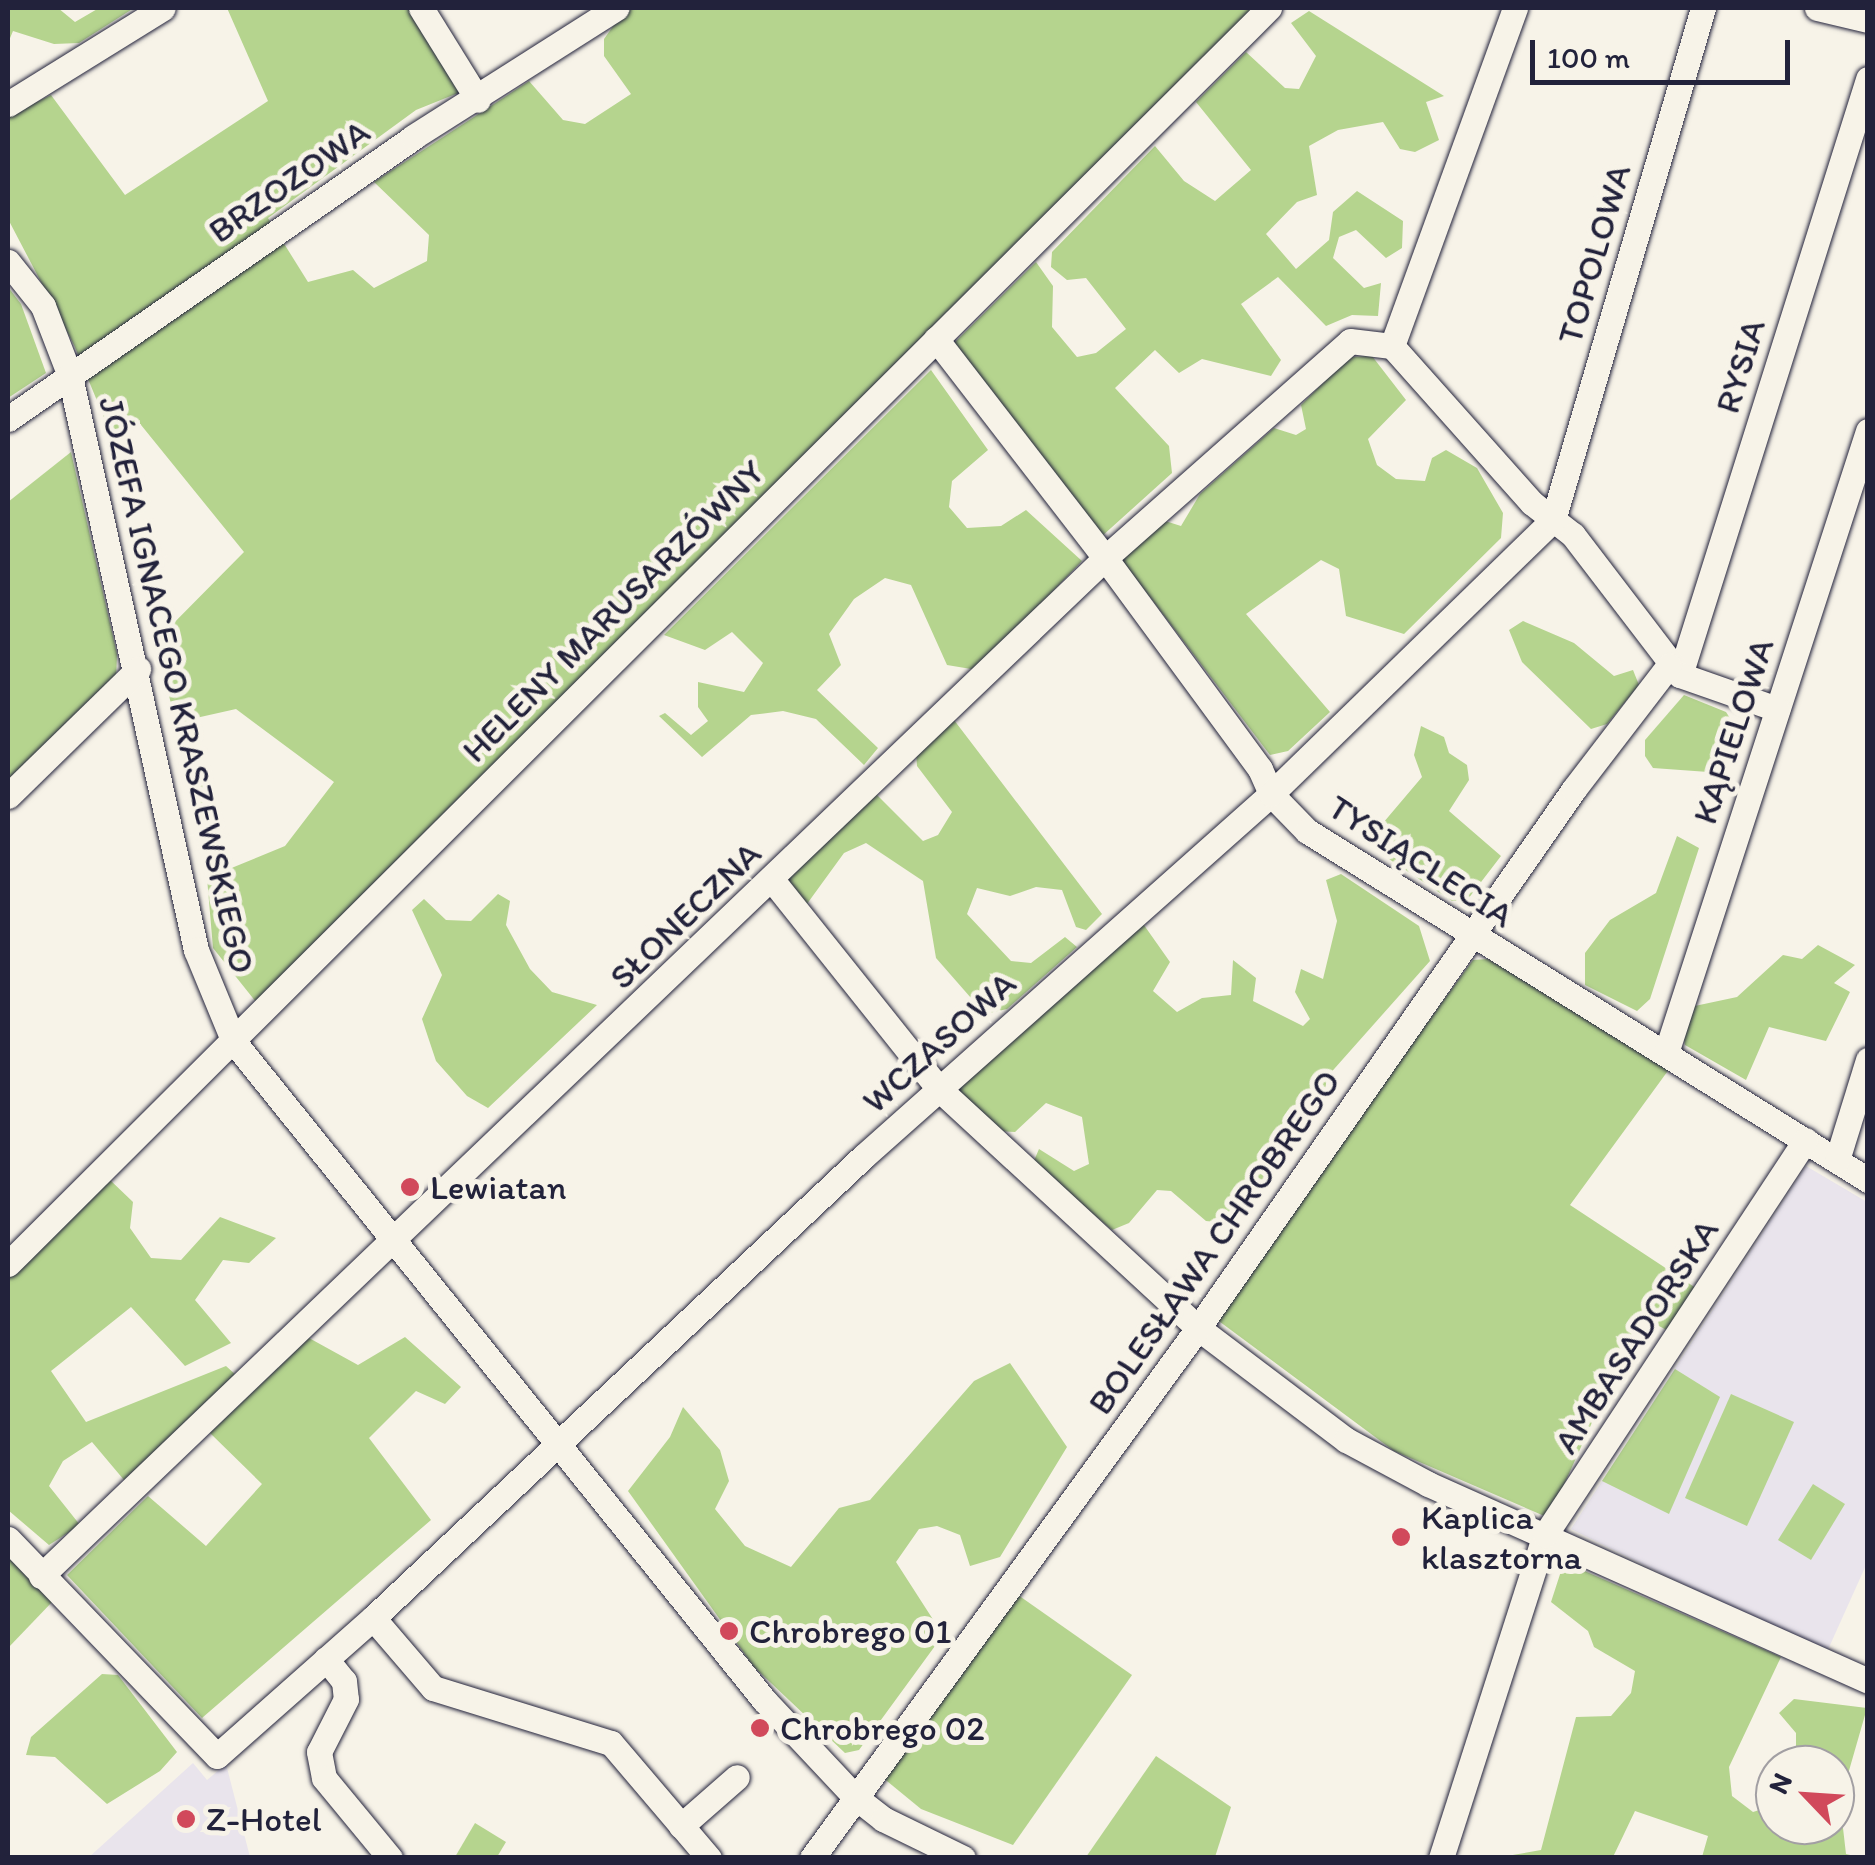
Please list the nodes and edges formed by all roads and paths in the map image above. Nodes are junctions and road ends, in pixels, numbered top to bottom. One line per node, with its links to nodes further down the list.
1 (163, 8): 11 (street)
2 (421, 8): 10 (street)
3 (616, 8): 10 (street, BRZOZOWA)
4 (1269, 8): 13 (street, HELENY MARUSARZÓWNY)
5 (1515, 8): 14 (street)
6 (1703, 8): 18 (street, TOPOLOWA)
7 (1818, 8): 8 (street)
8 (1868, 20)
9 (1868, 79): 21 (street, RYSIA)
10 (478, 100): 15 (street, BRZOZOWA)
11 (8, 104)
12 (8, 262): 15 (street, JÓZEFA IGNACEGO KRASZEWSKIEGO)
13 (936, 339): 19 (street, TYSIĄCLECIA); 27 (street, HELENY MARUSARZÓWNY)
14 (1392, 346): 18 (street); 19 (street, SŁONECZNA)
15 (70, 376): 16 (street, BRZOZOWA); 20 (street, JÓZEFA IGNACEGO KRASZEWSKIEGO)
16 (8, 418)
17 (1868, 431): 22 (street, KĄPIELOWA)
18 (1553, 520): 21 (street); 23 (street, WCZASOWA)
19 (1106, 558): 23 (street, TYSIĄCLECIA); 25 (street, SŁONECZNA)
20 (138, 668): 24 (street); 27 (street, JÓZEFA IGNACEGO KRASZEWSKIEGO)
21 (1675, 670): 22 (street); 26 (street, BOLESŁAWA CHROBREGO)
22 (1777, 709): 28 (street, KĄPIELOWA)
23 (1271, 794): 26 (street, TYSIĄCLECIA); 30 (street, WCZASOWA)
24 (8, 796)
25 (773, 881): 30 (street); 34 (street, SŁONECZNA)
26 (1471, 939): 28 (street, TYSIĄCLECIA); 36 (street, BOLESŁAWA CHROBREGO)
27 (234, 1042): 34 (street, JÓZEFA IGNACEGO KRASZEWSKIEGO); 35 (street, HELENY MARUSARZÓWNY)
28 (1666, 1052): 31 (street, TYSIĄCLECIA)
29 (1868, 1060): 32 (street)
30 (938, 1088): 36 (street); 37 (street, WCZASOWA)
31 (1804, 1140): 32 (street, TYSIĄCLECIA); 38 (street, AMBASADORSKA)
32 (1837, 1160): 33 (street, TYSIĄCLECIA)
33 (1868, 1180)
34 (394, 1240): 37 (street, JÓZEFA IGNACEGO KRASZEWSKIEGO); 40 (street, SŁONECZNA)
35 (8, 1264)
36 (1198, 1328): 38 (street); 45 (street, BOLESŁAWA CHROBREGO)
37 (561, 1446): 41 (street, WCZASOWA); 45 (street, JÓZEFA IGNACEGO KRASZEWSKIEGO)
38 (1545, 1536): 43 (street); 51 (street, AMBASADORSKA)
39 (8, 1538): 40 (street)
40 (41, 1576): 42 (street, WCZASOWA)
41 (377, 1621): 42 (street, WCZASOWA); 46 (street)
42 (330, 1663): 47 (street)
43 (1868, 1681)
44 (737, 1776): 46 (street)
45 (854, 1798): 49 (street, BOLESŁAWA CHROBREGO); 50 (street, JÓZEFA IGNACEGO KRASZEWSKIEGO)
46 (682, 1826): 48 (street)
47 (390, 1858)
48 (709, 1858)
49 (812, 1858)
50 (963, 1858)
51 (1441, 1858)

